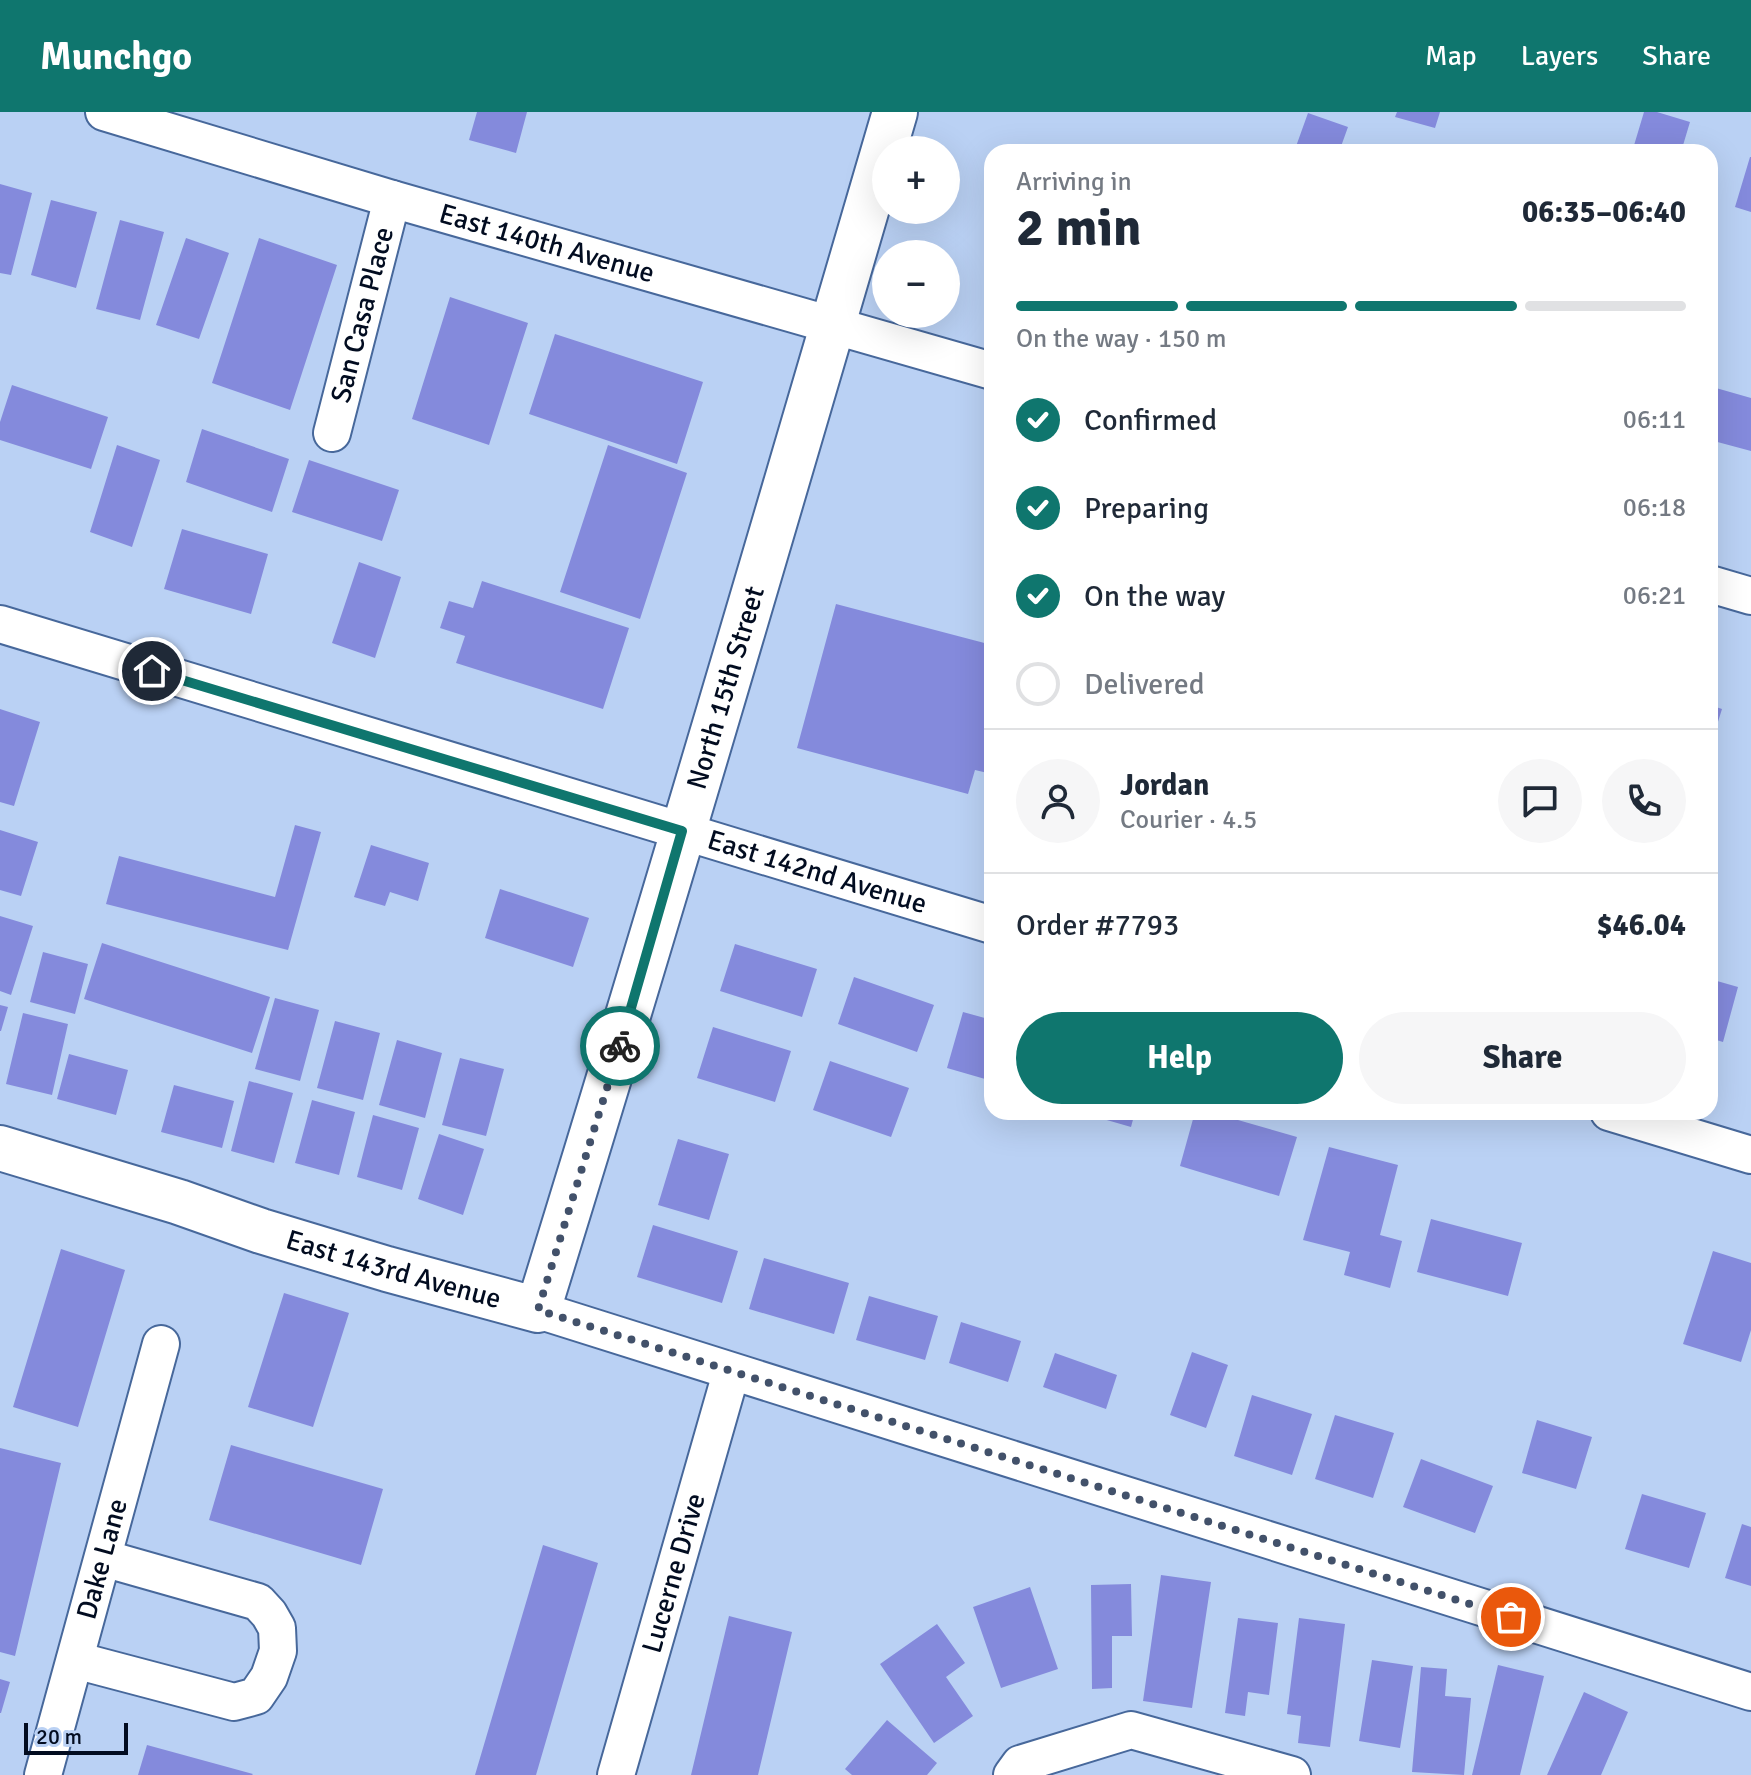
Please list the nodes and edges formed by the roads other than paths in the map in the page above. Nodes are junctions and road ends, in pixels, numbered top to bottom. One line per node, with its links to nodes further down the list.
1 (104, 112): 3 (street, East 140th Avenue)
2 (895, 112): 4 (street, North 15th Street)
3 (392, 199): 4 (street, East 140th Avenue); 6 (street, San Casa Place)
4 (833, 324): 5 (street, East 140th Avenue); 10 (street, North 15th Street)
5 (984, 369)
6 (332, 433)
7 (1718, 586): 8 (street)
8 (1751, 596)
9 (0, 624): 10 (street, East 142nd Avenue)
10 (682, 831): 11 (street, East 142nd Avenue); 15 (street, North 15th Street)
11 (984, 923)
12 (1635, 1120): 14 (street)
13 (0, 1148): 15 (street, East 143rd Avenue)
14 (1751, 1155)
15 (538, 1310): 17 (street, East 143rd Avenue)
16 (161, 1344): 18 (street, Dake Lane)
17 (731, 1373): 20 (street, East 143rd Avenue); 22 (street, Lucerne Drive)
18 (103, 1558): 19 (street, Dake Lane); 19 (street)
19 (75, 1660): 21 (street, Dake Lane)
20 (1751, 1692)
21 (43, 1775)
22 (616, 1775)
23 (1012, 1775): 24 (street)
24 (1292, 1775)

